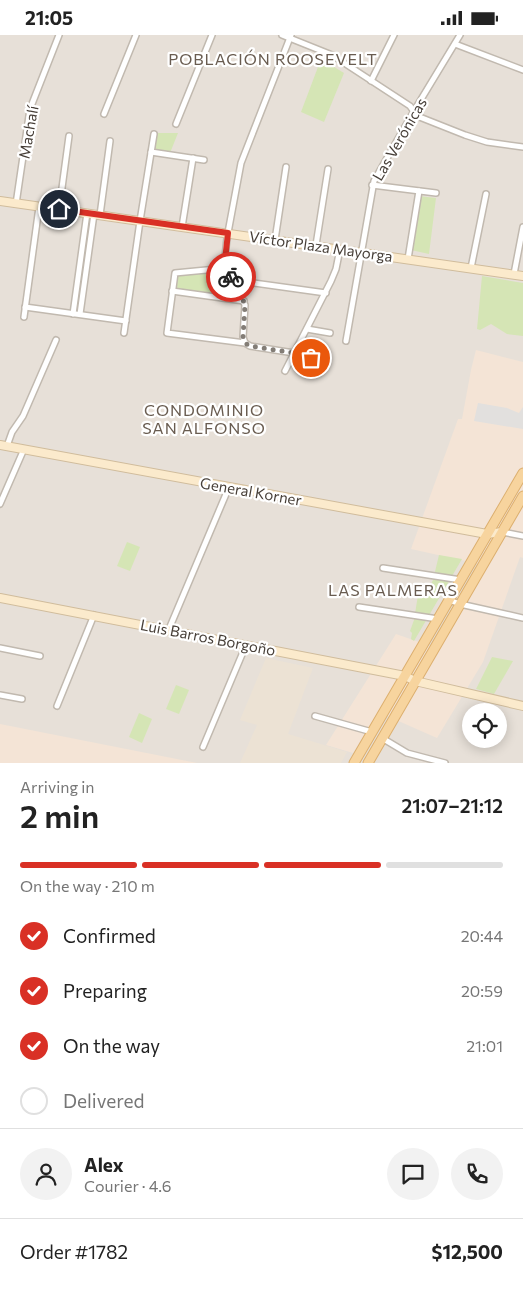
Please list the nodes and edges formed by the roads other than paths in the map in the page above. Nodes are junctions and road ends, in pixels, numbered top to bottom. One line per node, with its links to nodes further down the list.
1 (59, 35): 28 (street, Machalí)
2 (136, 35): 12 (street)
3 (212, 35): 13 (street)
4 (282, 35): 7 (street)
5 (394, 35): 10 (street)
6 (460, 35): 8 (street, Las Verónicas)
7 (290, 37): 10 (street); 35 (street)
8 (455, 44): 9 (street); 11 (street, Las Verónicas)
9 (523, 70)
10 (371, 81): 11 (street)
11 (414, 111): 17 (street); 23 (street, Las Verónicas)
12 (104, 114)
13 (176, 124)
14 (154, 134): 18 (street)
15 (70, 136): 30 (street)
16 (110, 141): 31 (street)
17 (523, 147)
18 (151, 152): 19 (street); 32 (street)
19 (193, 158): 20 (street); 33 (street)
20 (204, 160)
21 (286, 167): 36 (street)
22 (328, 169): 37 (street)
23 (372, 185): 24 (street); 39 (street, Las Verónicas)
24 (419, 191): 25 (street); 40 (street)
25 (436, 193)
26 (486, 194): 42 (street)
27 (0, 201): 28 (street, Víctor Plaza Mayorga)
28 (16, 203): 29 (street, Víctor Plaza Mayorga)
29 (39, 207): 30 (street, Víctor Plaza Mayorga); 49 (street)
30 (59, 209): 31 (street, Víctor Plaza Mayorga)
31 (94, 214): 32 (street, Víctor Plaza Mayorga); 50 (street)
32 (140, 221): 33 (street, Víctor Plaza Mayorga); 52 (street)
33 (182, 227): 35 (street, Víctor Plaza Mayorga)
34 (523, 227): 43 (street)
35 (228, 233): 36 (street, Víctor Plaza Mayorga); 41 (street)
36 (275, 239): 37 (street, Víctor Plaza Mayorga)
37 (316, 245): 38 (street, Víctor Plaza Mayorga)
38 (340, 249): 39 (street, Víctor Plaza Mayorga); 47 (street)
39 (362, 252): 40 (street, Víctor Plaza Mayorga); 57 (street, Las Verónicas)
40 (408, 259): 42 (street, Víctor Plaza Mayorga)
41 (227, 268): 45 (street); 46 (street)
42 (471, 268): 43 (street, Víctor Plaza Mayorga)
43 (514, 274): 44 (street, Víctor Plaza Mayorga)
44 (523, 275)
45 (232, 280): 47 (street); 48 (street)
46 (172, 291): 48 (street); 58 (street)
47 (326, 293): 53 (street)
48 (244, 301): 58 (street)
49 (25, 307): 50 (street); 51 (street)
50 (77, 314): 52 (street)
51 (24, 317)
52 (126, 321): 54 (street)
53 (307, 329): 55 (street); 59 (street)
54 (124, 333)
55 (330, 333)
56 (56, 340): 62 (street)
57 (346, 341)
58 (245, 343): 59 (street)
59 (294, 353): 60 (street); 61 (street)
60 (324, 360)
61 (285, 371)
62 (3, 446): 63 (street, General Korner)
63 (24, 449): 65 (street, General Korner); 67 (street)
64 (523, 473): 69 (main road)
65 (229, 487): 69 (street, General Korner); 80 (street)
66 (523, 497): 68 (main road)
67 (0, 504)
68 (502, 532): 69 (street, General Korner); 70 (street); 75 (main road)
69 (487, 534): 72 (main road)
70 (523, 536)
71 (383, 568): 72 (street)
72 (461, 580): 74 (main road)
73 (0, 598): 77 (street, Luis Barros Borgoño)
74 (449, 600): 75 (street); 79 (main road)
75 (460, 604): 78 (street); 85 (main road)
76 (359, 607): 79 (street)
77 (94, 615): 80 (street, Luis Barros Borgoño); 89 (street)
78 (523, 618)
79 (438, 619): 84 (main road)
80 (169, 629): 81 (street, Luis Barros Borgoño)
81 (246, 644): 84 (street, Luis Barros Borgoño); 93 (street)
82 (0, 648): 83 (street)
83 (40, 656)
84 (405, 676): 85 (street, Luis Barros Borgoño); 91 (main road)
85 (415, 681): 88 (street, Luis Barros Borgoño); 92 (main road)
86 (0, 695): 87 (street)
87 (22, 699)
88 (523, 705)
89 (57, 706)
90 (315, 716): 91 (street)
91 (372, 732): 94 (main road)
92 (382, 738): 95 (main road); 96 (street)
93 (203, 747)
94 (354, 763)
95 (368, 763)
96 (445, 763)

